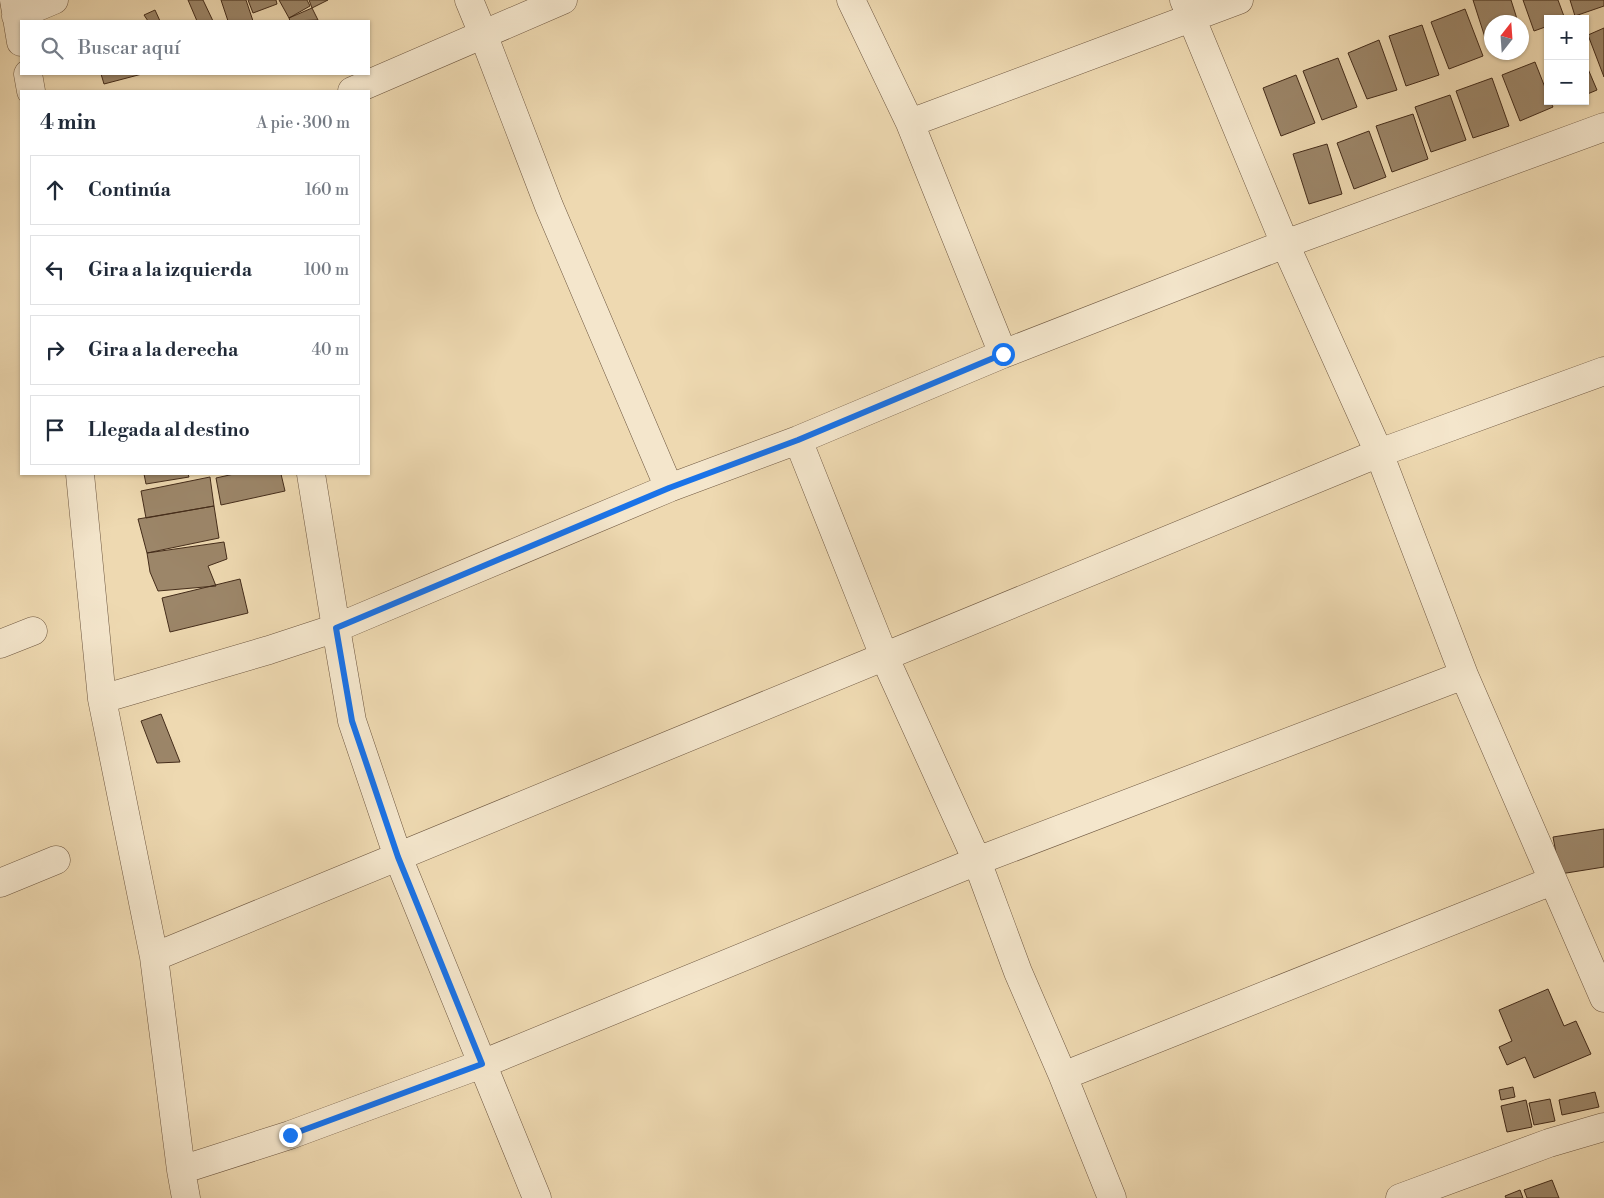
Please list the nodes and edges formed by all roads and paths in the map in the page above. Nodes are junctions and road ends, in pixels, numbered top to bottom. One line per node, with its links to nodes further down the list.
1 (54, 0): 6 (street)
2 (469, 0): 8 (street)
3 (563, 0): 8 (street)
4 (851, 0): 13 (street)
5 (1239, 0): 7 (street)
6 (15, 8): 9 (street)
7 (1188, 9): 13 (street); 15 (street)
8 (483, 34): 12 (street); 22 (street)
9 (20, 36)
10 (28, 75): 11 (street)
11 (31, 90)
12 (354, 90)
13 (910, 123): 16 (street)
14 (1604, 127): 15 (street)
15 (1285, 244): 16 (street); 19 (street)
16 (1003, 354): 18 (street)
17 (1604, 372): 19 (street)
18 (798, 440): 22 (street); 26 (street)
19 (1378, 452): 26 (street); 27 (street)
20 (80, 475): 28 (street)
21 (311, 475): 23 (street)
22 (669, 488): 23 (street)
23 (336, 628): 28 (street); 29 (street)
24 (33, 631): 25 (street)
25 (0, 644)
26 (884, 656): 29 (street); 31 (street)
27 (1464, 675): 31 (street); 32 (street)
28 (102, 699): 34 (street)
29 (398, 857): 34 (street); 36 (street)
30 (56, 860): 33 (street)
31 (977, 860): 36 (street); 37 (street)
32 (1552, 881): 35 (street); 37 (street)
33 (0, 883)
34 (154, 957): 39 (street)
35 (1604, 998)
36 (482, 1064): 39 (street); 41 (street)
37 (1063, 1076): 42 (street)
38 (1604, 1127): 43 (street)
39 (181, 1170): 40 (street)
40 (186, 1198)
41 (537, 1198)
42 (1112, 1198)
43 (1400, 1198)

